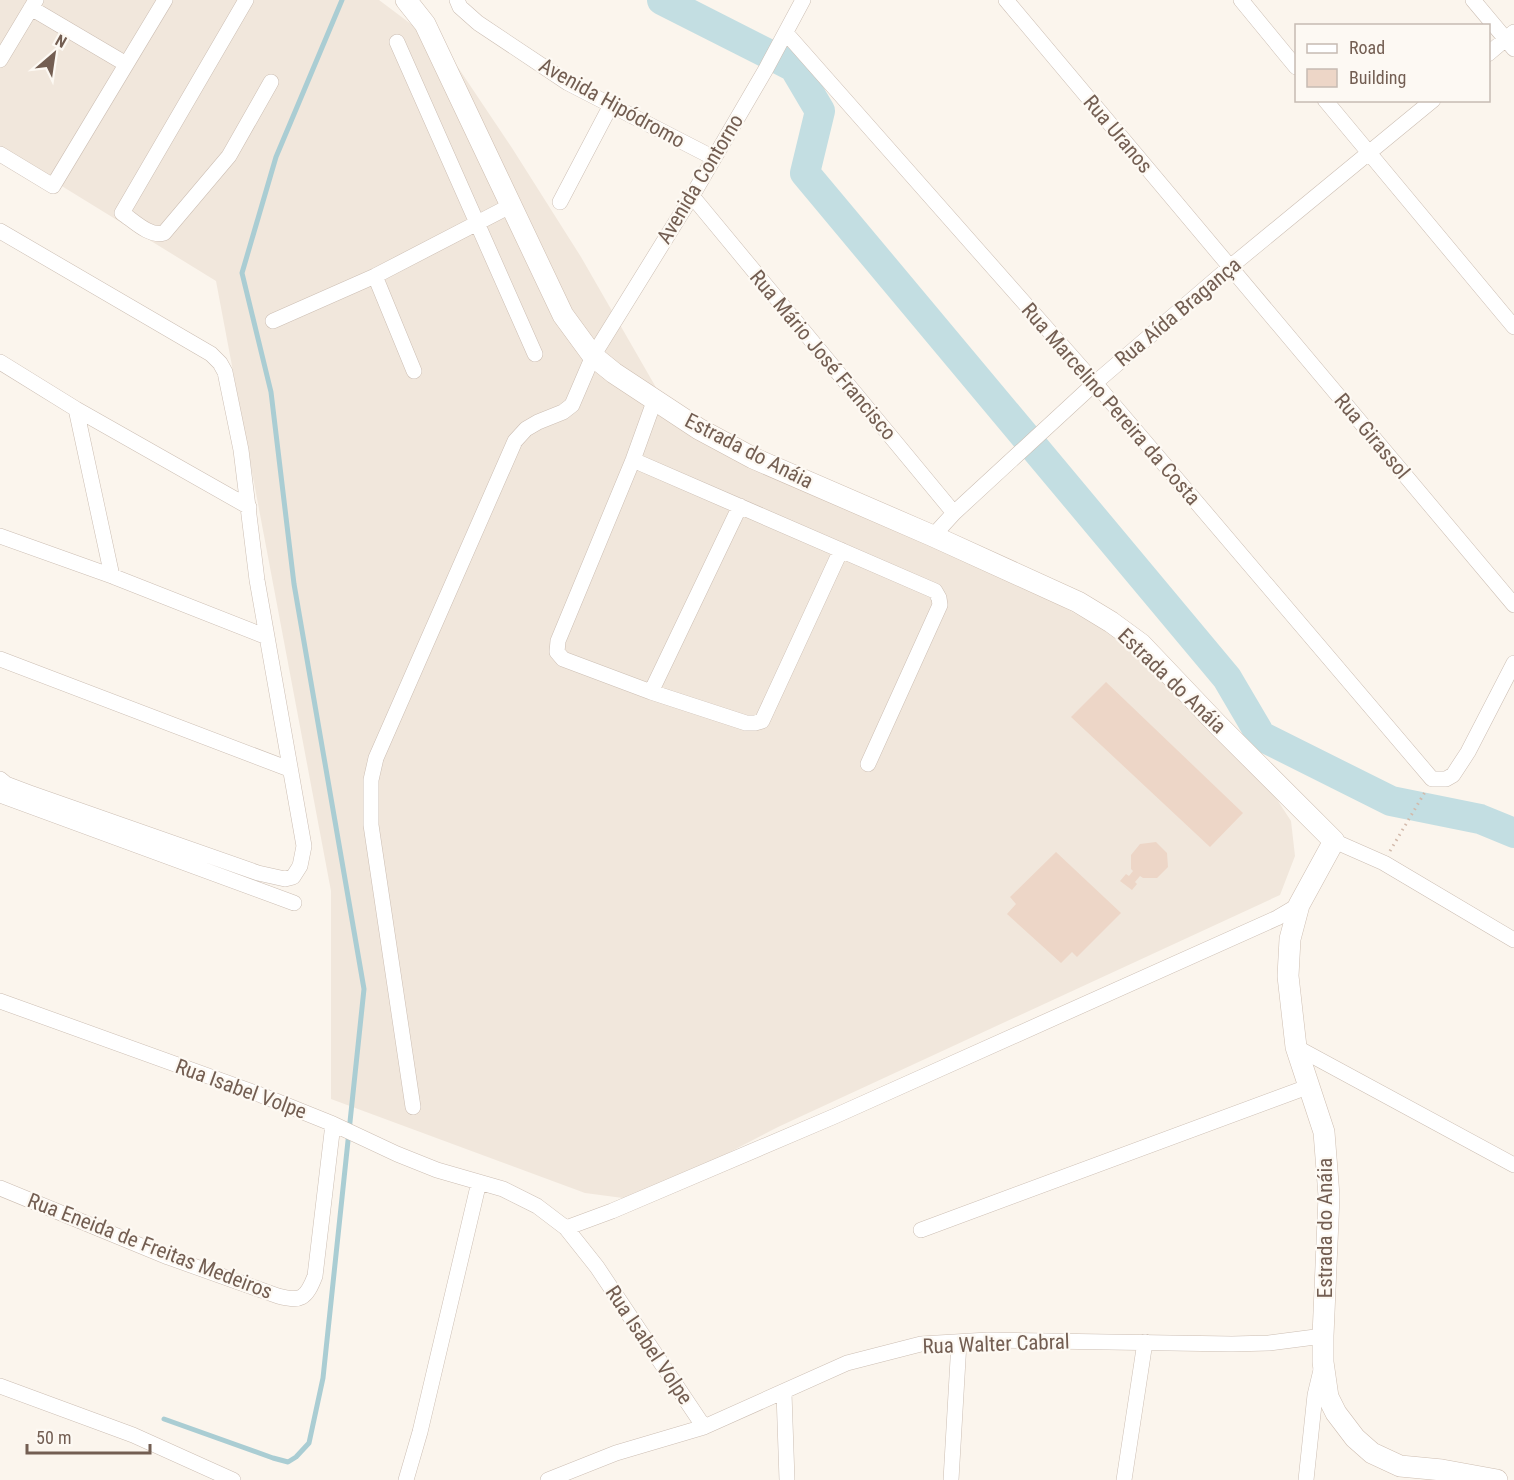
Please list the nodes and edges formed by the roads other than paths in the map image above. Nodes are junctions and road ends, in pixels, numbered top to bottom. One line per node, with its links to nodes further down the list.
1 (165, 0): 15 (street)
2 (246, 0): 17 (street)
3 (406, 0): 26 (street, Estrada do Anáia)
4 (458, 0): 20 (street, Avenida Hipódromo)
5 (803, 0): 10 (street, Avenida Contorno)
6 (1006, 0): 29 (street, Rua Uranos)
7 (1241, 0): 16 (street)
8 (1473, 0): 11 (street)
9 (33, 4): 14 (street); 15 (street)
10 (784, 36): 23 (street, Avenida Contorno); 37 (street, Rua Marcelino Pereira da Costa)
11 (1511, 40): 13 (street)
12 (397, 42): 27 (street)
13 (1490, 53)
14 (0, 60)
15 (126, 64): 21 (street)
16 (1295, 66)
17 (271, 82)
18 (1327, 102): 22 (street)
19 (1431, 102): 22 (street, Rua Aída Bragança)
20 (611, 105): 23 (street, Avenida Hipódromo); 25 (street)
21 (0, 154)
22 (1370, 154): 29 (street, Rua Aída Bragança); 32 (street)
23 (714, 158): 24 (street, Avenida Contorno)
24 (692, 196): 34 (street, Avenida Contorno); 43 (street, Rua Mário José Francisco)
25 (560, 202)
26 (510, 206): 27 (street); 34 (street, Estrada do Anáia)
27 (478, 224): 30 (street); 33 (street)
28 (0, 231): 42 (street)
29 (1230, 267): 37 (street, Rua Aída Bragança); 48 (street, Rua Girassol)
30 (375, 276): 31 (street); 36 (street)
31 (273, 321)
32 (1514, 327)
33 (535, 354)
34 (593, 356): 38 (street, Estrada do Anáia); 64 (street, Avenida Contorno)
35 (0, 362): 39 (street)
36 (414, 371)
37 (1095, 383): 43 (street, Rua Aída Bragança); 51 (street, Rua Marcelino Pereira da Costa)
38 (655, 399): 40 (street); 45 (street, Estrada do Anáia)
39 (76, 409): 42 (street); 47 (street)
40 (633, 460): 41 (street); 52 (street)
41 (740, 506): 46 (street); 52 (street)
42 (249, 507): 49 (street)
43 (954, 513): 45 (street, Rua Aída Bragança)
44 (0, 536): 47 (street)
45 (933, 536): 57 (street, Estrada do Anáia)
46 (841, 550): 52 (street); 53 (street)
47 (112, 576): 49 (street)
48 (1514, 605)
49 (267, 637): 54 (street)
50 (0, 659): 54 (street)
51 (1514, 663)
52 (651, 692)
53 (868, 764)
54 (289, 769): 55 (street)
55 (0, 779)
56 (0, 795): 58 (street)
57 (1334, 841): 59 (street, Estrada do Anáia); 60 (street)
58 (294, 903)
59 (1299, 905): 62 (street, Estrada do Anáia); 69 (street)
60 (1514, 940)
61 (0, 1001): 65 (street, Rua Isabel Volpe)
62 (1296, 1047): 63 (street, Estrada do Anáia); 66 (street)
63 (1310, 1086): 70 (street); 71 (street, Estrada do Anáia)
64 (413, 1107)
65 (333, 1124): 67 (street, Rua Isabel Volpe); 68 (street, Rua Eneida de Freitas Medeiros)
66 (1514, 1165)
67 (479, 1182): 69 (street, Rua Isabel Volpe); 79 (street)
68 (0, 1188)
69 (566, 1228): 77 (street, Rua Isabel Volpe)
70 (921, 1230)
71 (1323, 1336): 73 (street, Rua Walter Cabral); 74 (street, Estrada do Anáia)
72 (959, 1342): 73 (street, Rua Walter Cabral); 76 (street, Rua Walter Cabral); 82 (street)
73 (1145, 1342): 83 (street)
74 (1323, 1362): 84 (street); 85 (street, Estrada do Anáia)
75 (0, 1386): 78 (street)
76 (784, 1393): 77 (street, Rua Walter Cabral); 81 (street)
77 (704, 1427): 80 (street, Rua Walter Cabral)
78 (233, 1480)
79 (406, 1480)
80 (548, 1480)
81 (787, 1480)
82 (951, 1480)
83 (1124, 1480)
84 (1306, 1480)
85 (1497, 1480)

